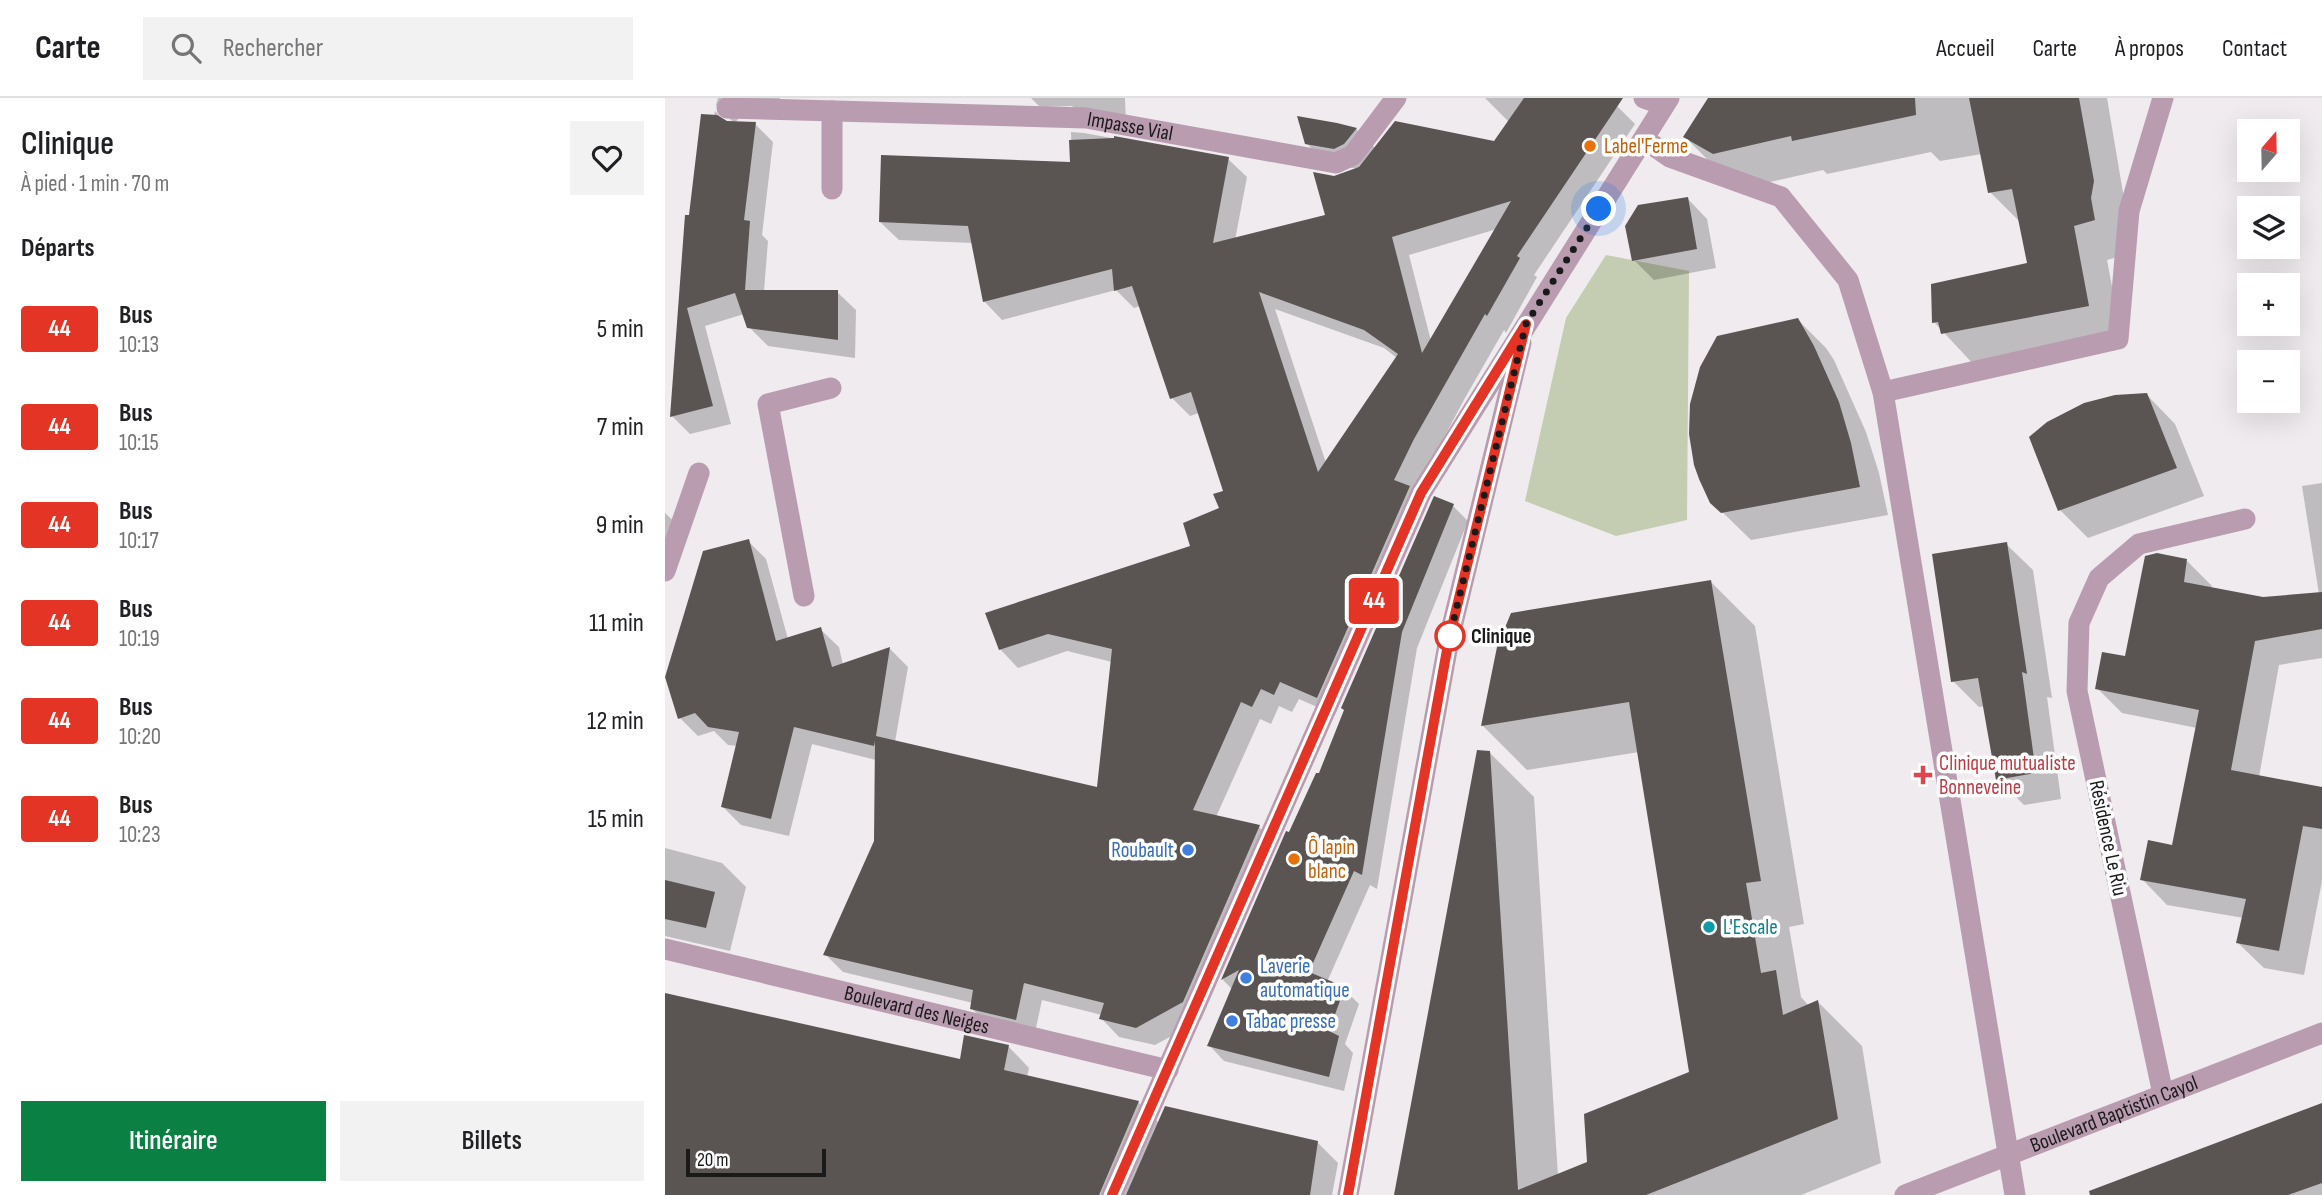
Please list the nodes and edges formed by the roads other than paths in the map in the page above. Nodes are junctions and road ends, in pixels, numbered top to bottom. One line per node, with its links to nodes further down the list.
1 (1396, 98): 5 (street, Impasse Vial)
2 (2163, 98): 10 (street)
3 (1659, 100): 6 (street)
4 (727, 108): 5 (street, Impasse Vial)
5 (832, 111): 7 (street)
6 (1644, 139): 8 (street); 10 (street)
7 (832, 189)
8 (1526, 324): 17 (street); 21 (street)
9 (831, 388): 14 (street)
10 (1883, 392): 19 (street)
11 (699, 473): 13 (street)
12 (2245, 519): 18 (street, Résidence Le Riu)
13 (665, 571)
14 (804, 596)
15 (665, 949): 17 (street, Boulevard des Neiges)
16 (2322, 1033): 18 (street, Boulevard Baptistin Cayol)
17 (1168, 1070): 20 (street)
18 (2163, 1094): 19 (street, Boulevard Baptistin Cayol)
19 (2008, 1153): 22 (street, Boulevard Baptistin Cayol); 23 (street)
20 (1112, 1195)
21 (1348, 1195)
22 (1905, 1195)
23 (2015, 1195)

